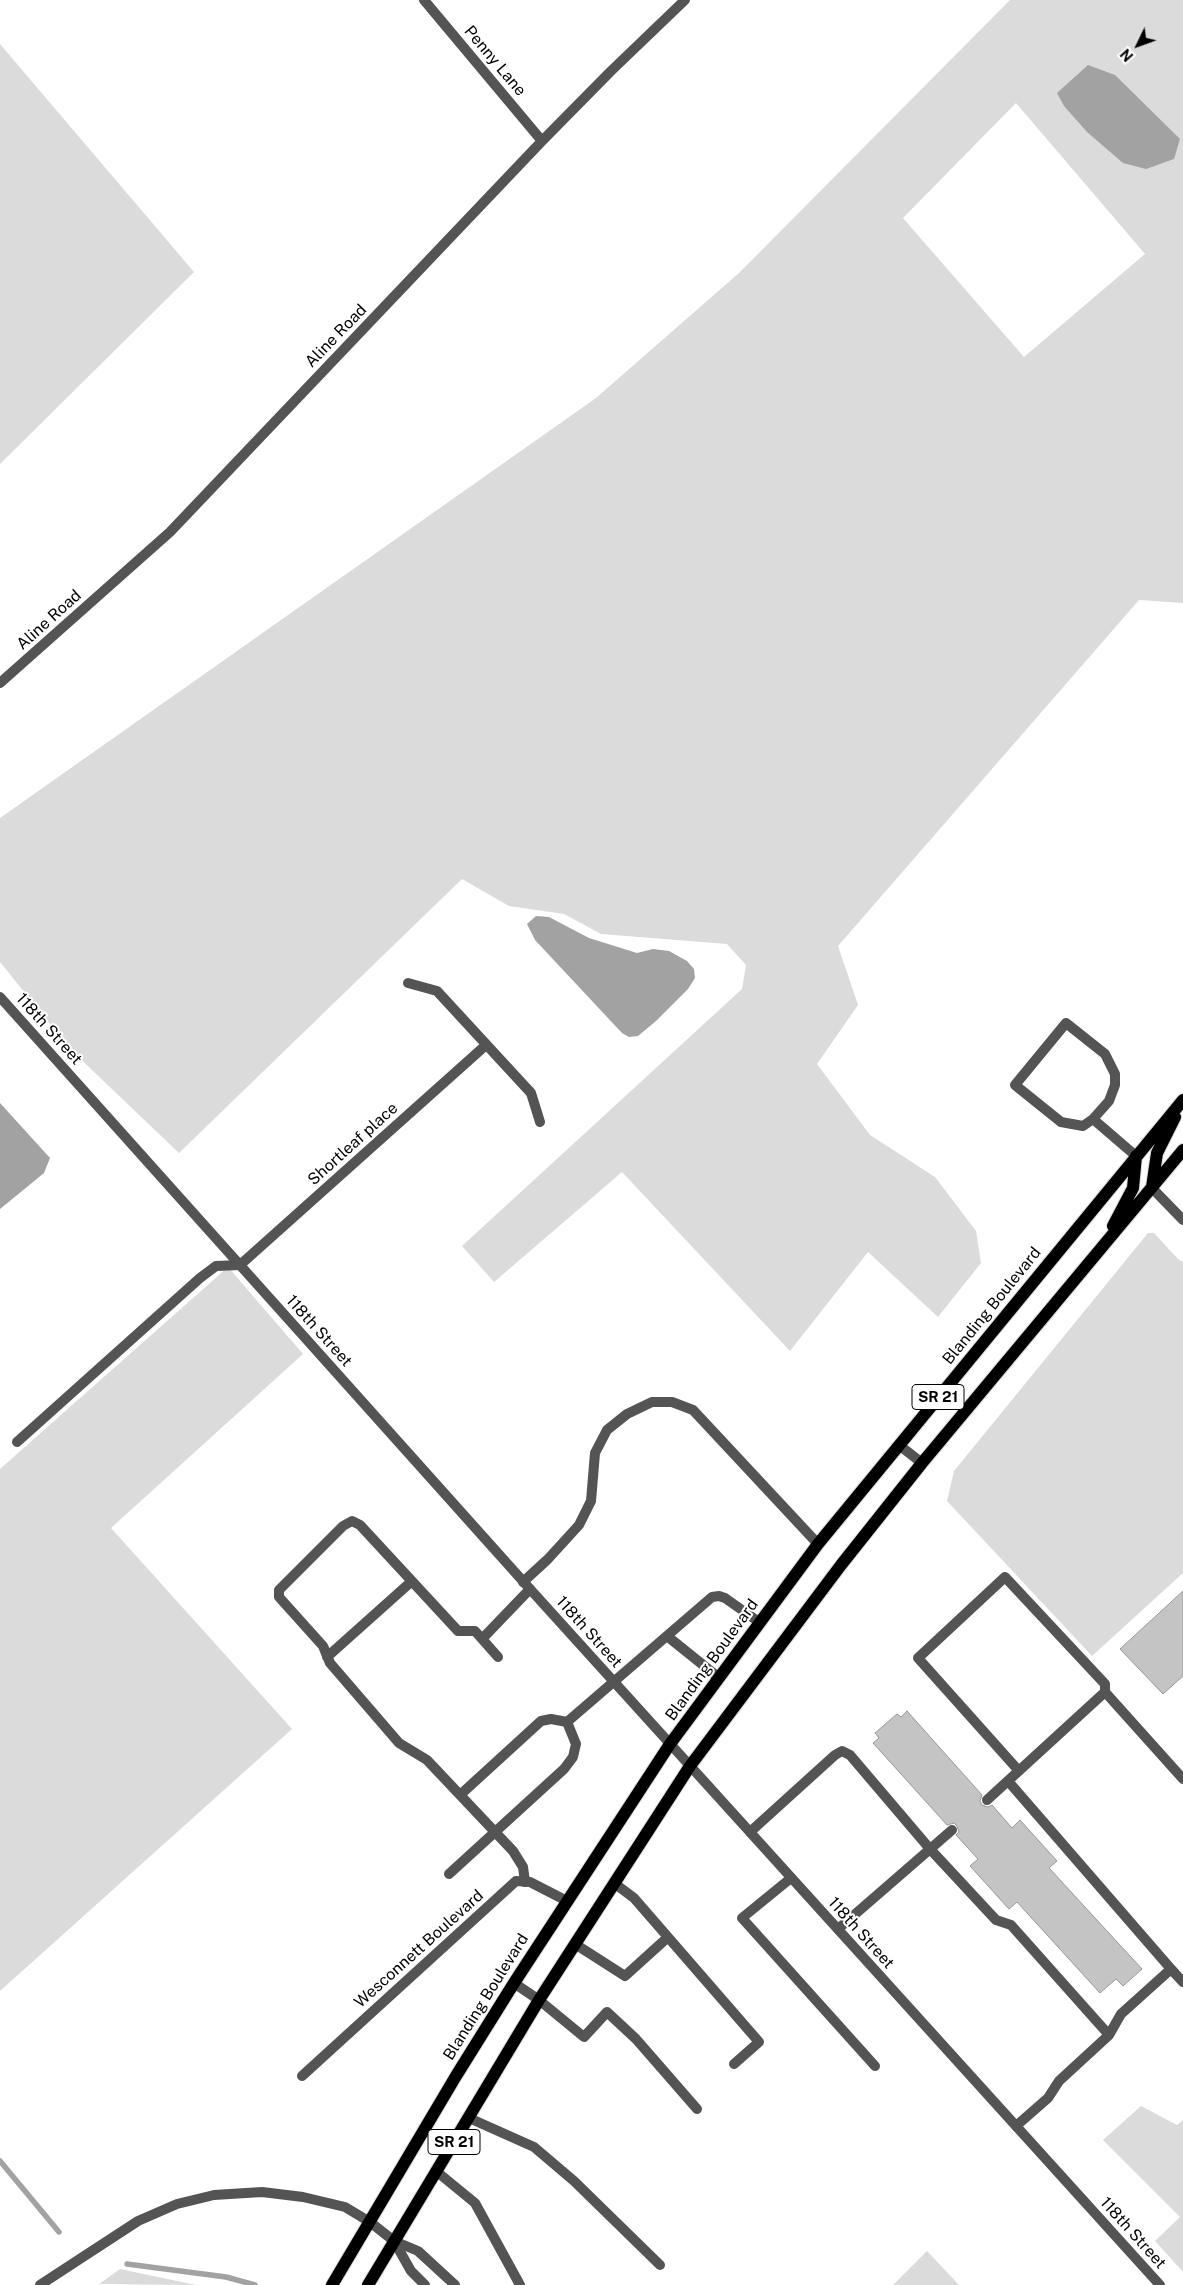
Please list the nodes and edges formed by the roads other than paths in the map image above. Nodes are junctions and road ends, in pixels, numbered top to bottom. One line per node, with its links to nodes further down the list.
1 (424, 0): 3 (street, Penny Lane)
2 (685, 0): 3 (street, Aline Road)
3 (542, 141): 4 (street, Aline Road)
4 (0, 683)
5 (408, 983): 7 (street)
6 (0, 997): 16 (street, 118th Street)
7 (486, 1045): 10 (street); 16 (street, Shortleaf place)
8 (1183, 1101): 12 (main road, Blanding Boulevard / SR 21); 13 (main road)
9 (1093, 1120): 9 (street); 12 (street)
10 (540, 1122)
11 (1183, 1150): 13 (main road, SR 21)
12 (1136, 1156): 15 (main road); 18 (main road, Blanding Boulevard / SR 21)
13 (1152, 1188): 14 (street); 15 (main road, SR 21)
14 (1183, 1220)
15 (1104, 1244): 19 (main road, SR 21)
16 (240, 1265): 17 (street); 22 (street, 118th Street)
17 (17, 1442)
18 (899, 1445): 19 (street); 20 (main road, Blanding Boulevard / SR 21)
19 (922, 1463): 33 (main road, SR 21)
20 (818, 1544): 22 (street); 23 (main road, Blanding Boulevard / SR 21)
21 (412, 1581): 25 (street); 26 (street); 26 (street)
22 (526, 1585): 25 (street); 29 (street, 118th Street)
23 (759, 1622): 24 (street); 28 (main road, Blanding Boulevard / SR 21)
24 (668, 1636): 28 (street); 29 (street)
25 (482, 1638): 27 (street)
26 (327, 1657): 37 (street)
27 (498, 1657)
28 (718, 1677): 32 (main road, Blanding Boulevard / SR 21)
29 (614, 1682): 31 (street); 32 (street, 118th Street)
30 (1106, 1692): 34 (street); 34 (street); 35 (street)
31 (567, 1722): 37 (street); 40 (street)
32 (670, 1744): 33 (street, 118th Street); 47 (main road, Blanding Boulevard / SR 21)
33 (690, 1766): 41 (street, 118th Street); 46 (main road, SR 21)
34 (1018, 1771): 36 (street)
35 (1183, 1779)
36 (1008, 1781): 38 (street); 51 (street)
37 (460, 1795): 40 (street)
38 (987, 1800)
39 (952, 1830): 42 (street)
40 (495, 1832): 43 (street); 45 (street)
41 (750, 1832): 42 (street); 44 (street, 118th Street)
42 (930, 1849): 48 (street); 55 (street)
43 (449, 1874)
44 (791, 1878): 48 (street, 118th Street); 57 (street)
45 (525, 1882): 47 (street); 58 (street, Wesconnett Boulevard)
46 (614, 1883): 49 (street); 50 (main road, SR 21)
47 (567, 1901): 53 (main road, Blanding Boulevard / SR 21)
48 (838, 1929): 61 (street, 118th Street)
49 (668, 1938): 50 (street); 56 (street)
50 (575, 1944): 54 (main road, SR 21)
51 (1171, 1969): 52 (street); 55 (street)
52 (1183, 1982)
53 (514, 1983): 54 (street); 63 (main road, Blanding Boulevard / SR 21)
54 (539, 2000): 59 (street); 60 (main road, SR 21)
55 (1109, 2035): 61 (street)
56 (734, 2064)
57 (875, 2066)
58 (302, 2076)
59 (697, 2110)
60 (469, 2118): 62 (main road, SR 21); 65 (street)
61 (1016, 2126): 72 (street, 118th Street)
62 (436, 2172): 64 (main road, SR 21); 71 (street)
63 (370, 2222): 64 (street); 66 (street); 67 (main road, Blanding Boulevard / SR 21)
64 (394, 2241): 68 (main road, SR 21); 69 (street); 70 (street)
65 (660, 2265)
66 (40, 2285)
67 (332, 2285)
68 (368, 2285)
69 (425, 2285)
70 (455, 2285)
71 (520, 2285)
72 (1160, 2285)

